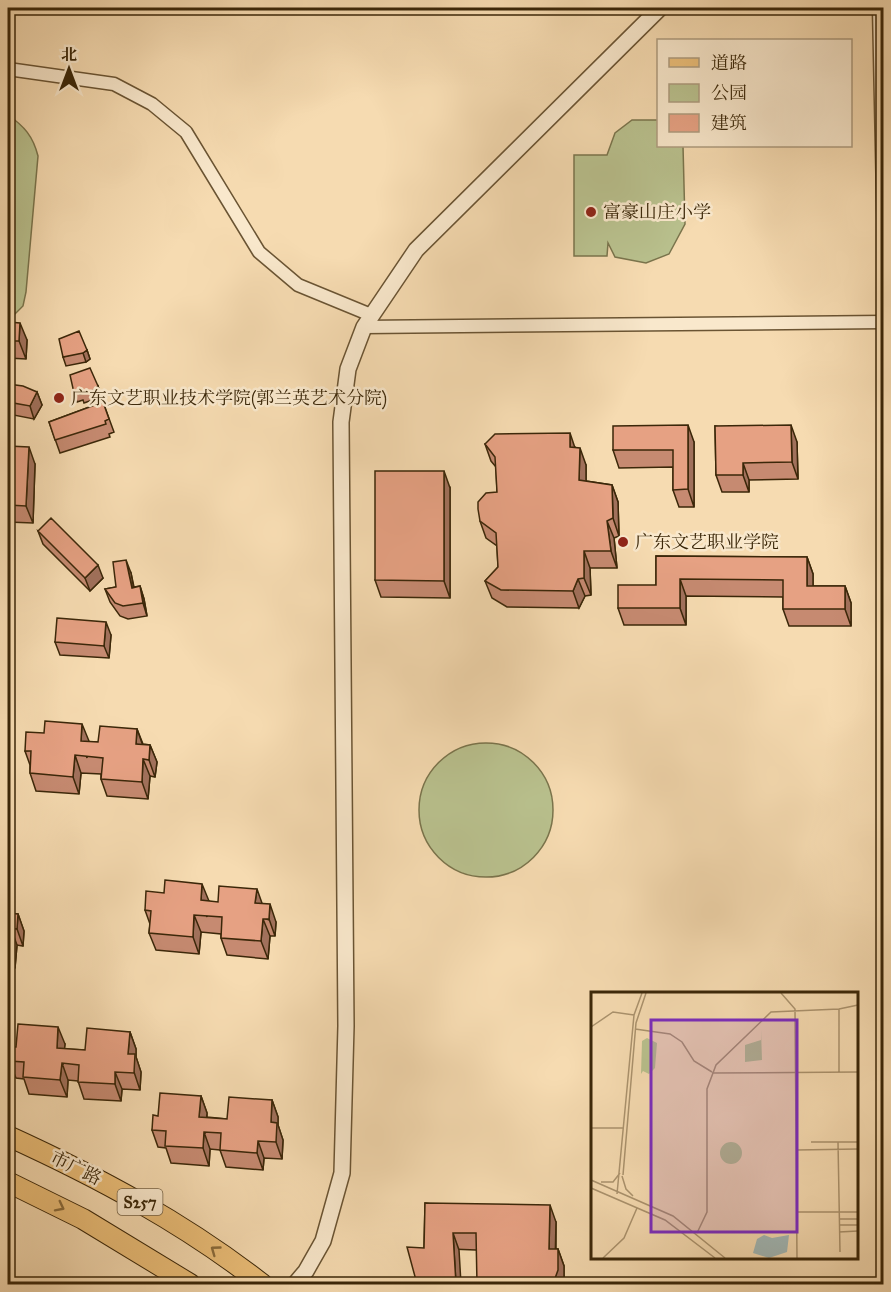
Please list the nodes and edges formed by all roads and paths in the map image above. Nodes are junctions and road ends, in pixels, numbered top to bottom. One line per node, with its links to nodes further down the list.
1 (660, 8): 5 (street)
2 (879, 8): 4 (street)
3 (8, 69): 5 (street)
4 (884, 244)
5 (368, 321): 6 (street); 11 (street)
6 (884, 322)
7 (8, 1136): 10 (main road, 市广路 / S257, one-way to 7)
8 (8, 1182): 9 (main road, S257, one-way to 9)
9 (190, 1284)
10 (262, 1284)
11 (295, 1284)

